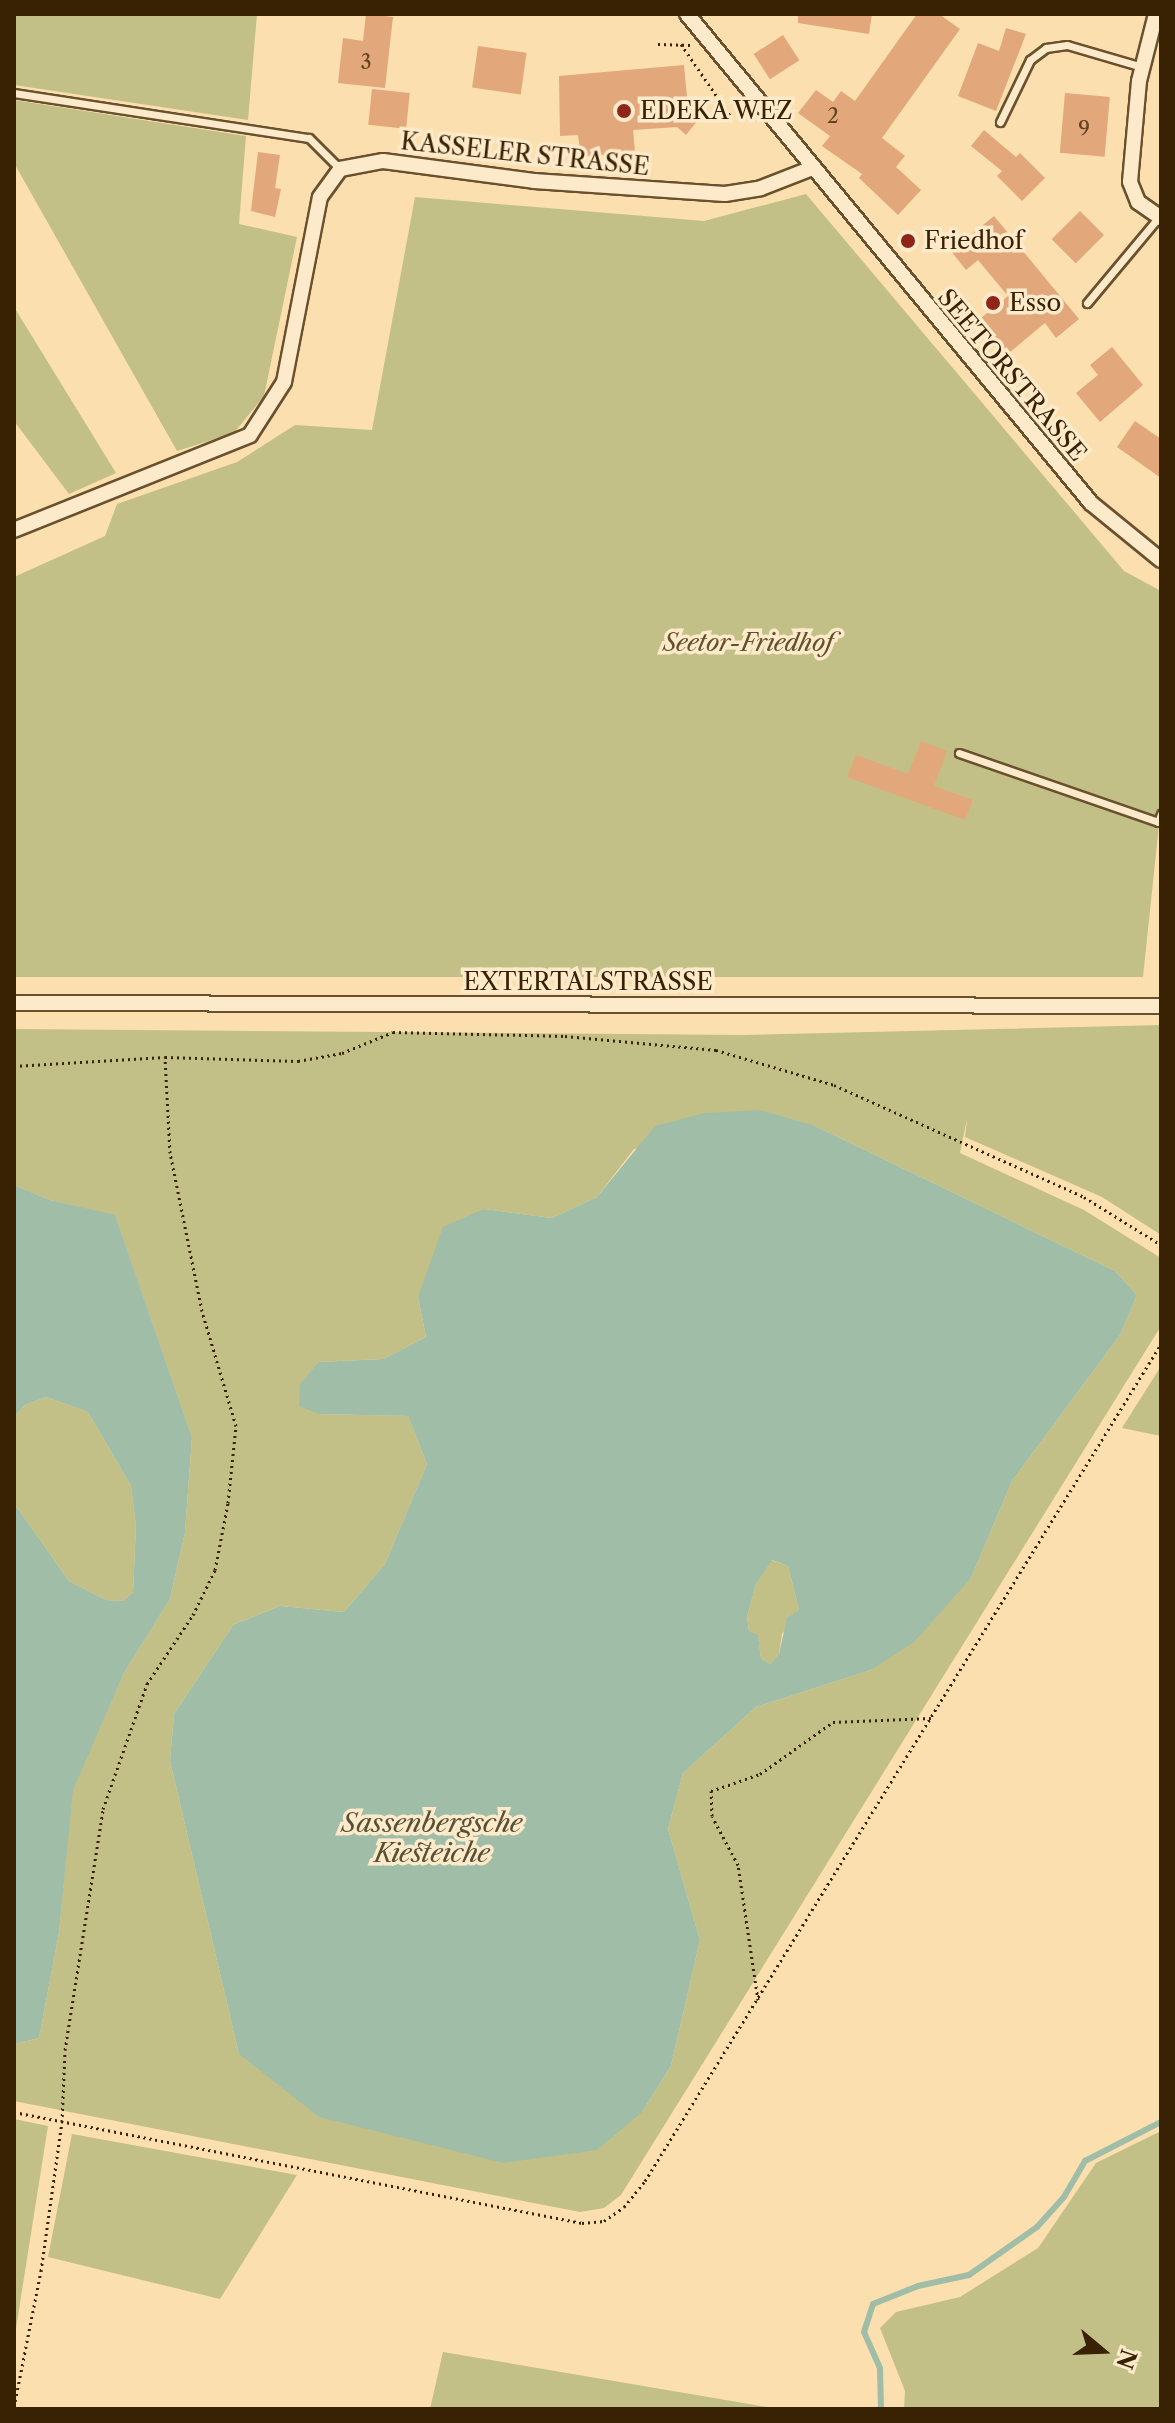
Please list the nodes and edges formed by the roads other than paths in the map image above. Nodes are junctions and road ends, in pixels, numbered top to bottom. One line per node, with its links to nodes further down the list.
1 (687, 14): 7 (street, SEETORSTRASSE)
2 (1156, 14): 3 (street)
3 (1142, 67): 5 (lane); 8 (street)
4 (14, 93): 6 (lane)
5 (1000, 122)
6 (340, 169): 7 (street, KASSELER STRASSE); 10 (street)
7 (810, 169): 11 (street, SEETORSTRASSE)
8 (1160, 218): 9 (lane)
9 (1087, 303)
10 (14, 530)
11 (1161, 560)
12 (959, 753): 13 (lane)
13 (1161, 814)
14 (14, 1003): 15 (street, EXTERTALSTRASSE)
15 (1161, 1006)

